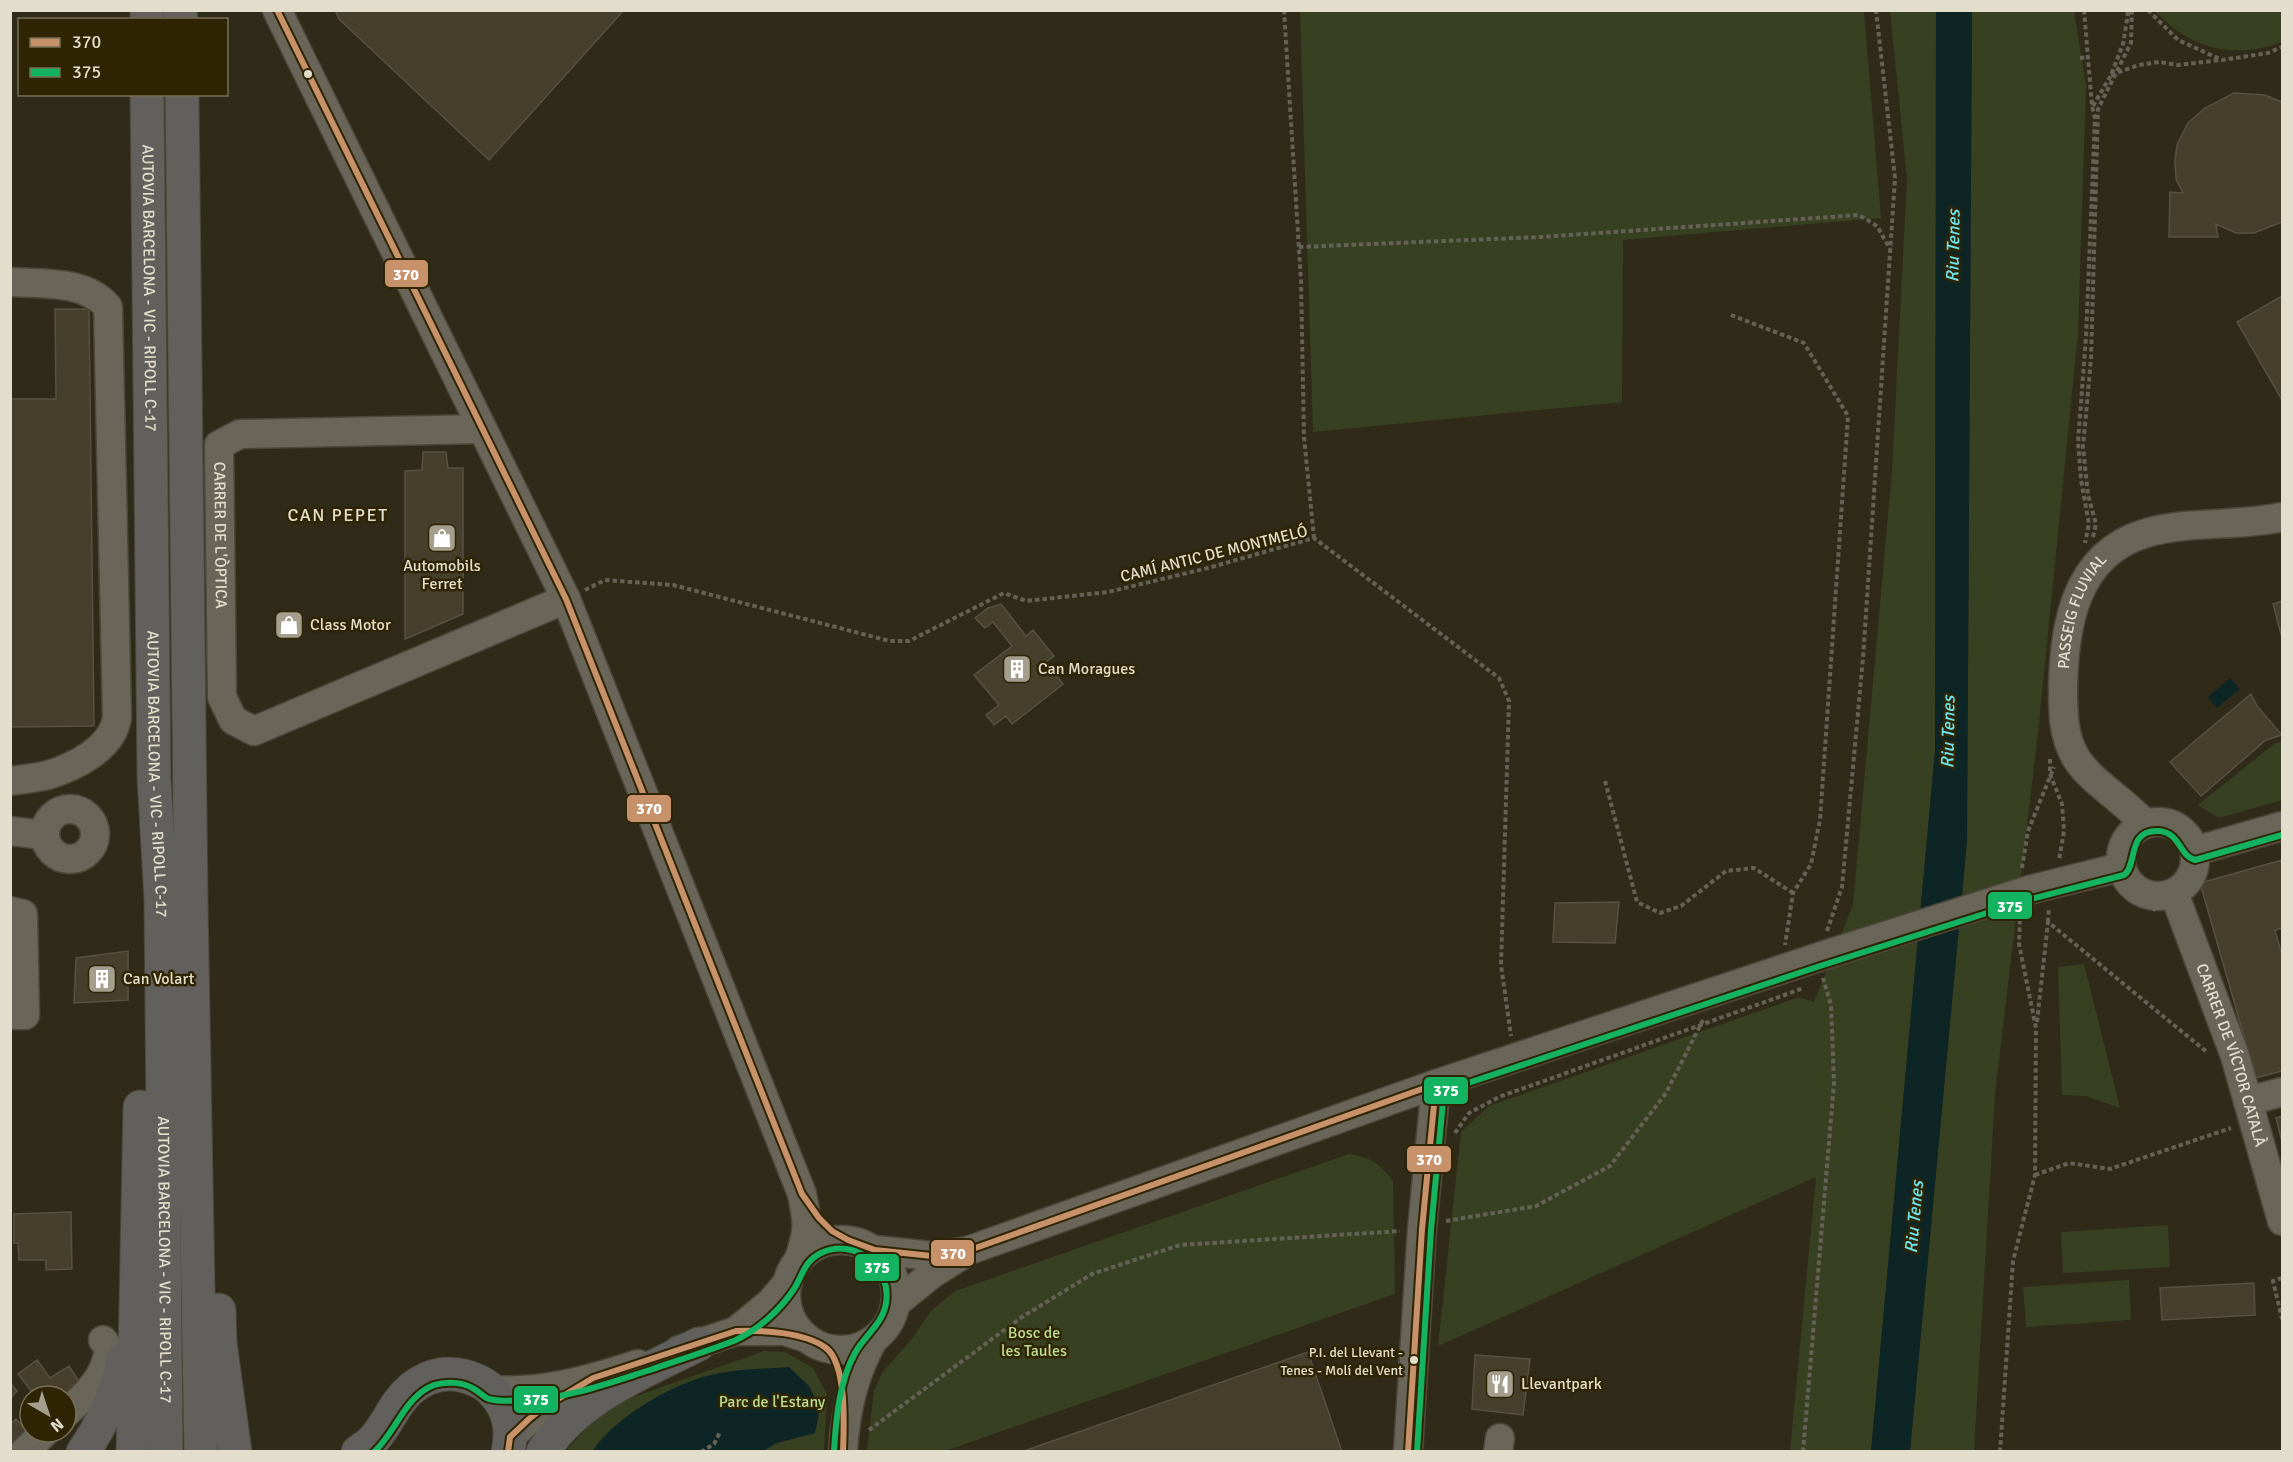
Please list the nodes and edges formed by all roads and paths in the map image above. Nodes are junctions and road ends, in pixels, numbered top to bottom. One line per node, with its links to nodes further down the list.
1 (277, 10): 21 (street)
2 (1284, 10): 17 (path)
3 (1875, 10): 18 (path)
4 (2084, 10): 9 (path)
5 (2126, 10): 13 (path)
6 (2132, 10): 12 (path)
7 (2148, 10): 11 (path)
8 (2283, 46): 11 (path)
9 (2089, 57): 10 (path); 16 (path)
10 (2080, 58)
11 (2222, 60): 12 (path)
12 (2117, 72): 13 (path); 16 (path)
13 (2110, 75): 16 (path)
14 (147, 96): 38 (highway, AUTOVIA BARCELONA - VIC - RIPOLL C-17)
15 (182, 96): 38 (highway, AUTOVIA BARCELONA - VIC - RIPOLL C-17)
16 (2092, 106)
17 (1299, 248): 18 (path); 23 (path)
18 (1891, 249): 43 (path)
19 (10, 282): 27 (street)
20 (1731, 315): 36 (path)
21 (482, 429): 24 (street); 24 (street, CARRER DE L'ÒPTICA)
22 (2283, 517): 29 (street, PASSEIG FLUVIAL)
23 (1314, 538): 24 (path, CAMÍ ANTIC DE MONTMELÓ); 50 (path, CAMÍ ANTIC DE MONTMELÓ)
24 (566, 599): 56 (street)
25 (2054, 758): 26 (path)
26 (2050, 774): 34 (path); 37 (path)
27 (10, 781)
28 (1605, 781): 36 (path)
29 (2145, 824): 33 (street); 35 (street)
30 (2283, 826): 33 (street)
31 (10, 831): 32 (street)
32 (45, 835)
33 (2195, 851): 39 (street)
34 (2058, 867)
35 (2118, 879): 37 (street); 39 (street); 39 (path)
36 (1793, 893): 44 (path)
37 (2032, 897): 40 (path); 42 (path); 43 (street, bridge); 48 (path)
38 (176, 902): 65 (highway); 82 (highway, AUTOVIA BARCELONA - VIC - RIPOLL C-17); 83 (highway, AUTOVIA BARCELONA - VIC - RIPOLL C-17); 84 (highway)
39 (2168, 903): 53 (street, CARRER DE VÍCTOR CATALÀ)
40 (2058, 904)
41 (10, 911): 46 (street)
42 (2048, 921): 48 (path); 49 (path)
43 (1826, 966): 44 (street); 47 (path); 90 (path)
44 (1781, 969): 45 (street)
45 (1718, 990): 47 (path); 50 (street)
46 (10, 1015)
47 (1700, 1027): 54 (path); 59 (path)
48 (2036, 1028): 55 (path)
49 (2211, 1056)
50 (1514, 1058): 51 (street)
51 (1436, 1084): 59 (street); 62 (street)
52 (2283, 1092): 53 (street)
53 (2239, 1110): 55 (path); 58 (street, CARRER DE VÍCTOR CATALÀ)
54 (1454, 1144)
55 (2035, 1175): 91 (path)
56 (802, 1194): 60 (street); 63 (street)
57 (1447, 1210): 59 (path)
58 (2283, 1221)
59 (1434, 1225): 78 (path); 89 (street)
60 (848, 1240): 61 (street); 63 (street)
61 (875, 1250): 62 (street); 66 (street)
62 (967, 1251): 66 (street)
63 (794, 1270): 68 (street); 71 (street)
64 (2283, 1278): 67 (path)
65 (136, 1295): 80 (highway); 81 (highway)
66 (896, 1302): 70 (street)
67 (2283, 1319)
68 (736, 1331): 71 (street); 72 (street)
69 (103, 1340): 75 (street)
70 (873, 1340): 71 (street); 78 (street)
71 (817, 1343): 78 (street)
72 (699, 1344): 73 (street); 87 (highway)
73 (593, 1378): 74 (street); 79 (street)
74 (492, 1390): 76 (highway); 79 (highway)
75 (78, 1402)
76 (388, 1420): 85 (highway); 86 (highway)
77 (720, 1432): 88 (path)
78 (844, 1442)
79 (509, 1444)
80 (83, 1452)
81 (133, 1452)
82 (166, 1452)
83 (201, 1452)
84 (235, 1452)
85 (358, 1452)
86 (389, 1452)
87 (543, 1452)
88 (701, 1452)
89 (1408, 1452)
90 (1803, 1452)
91 (2000, 1452)

